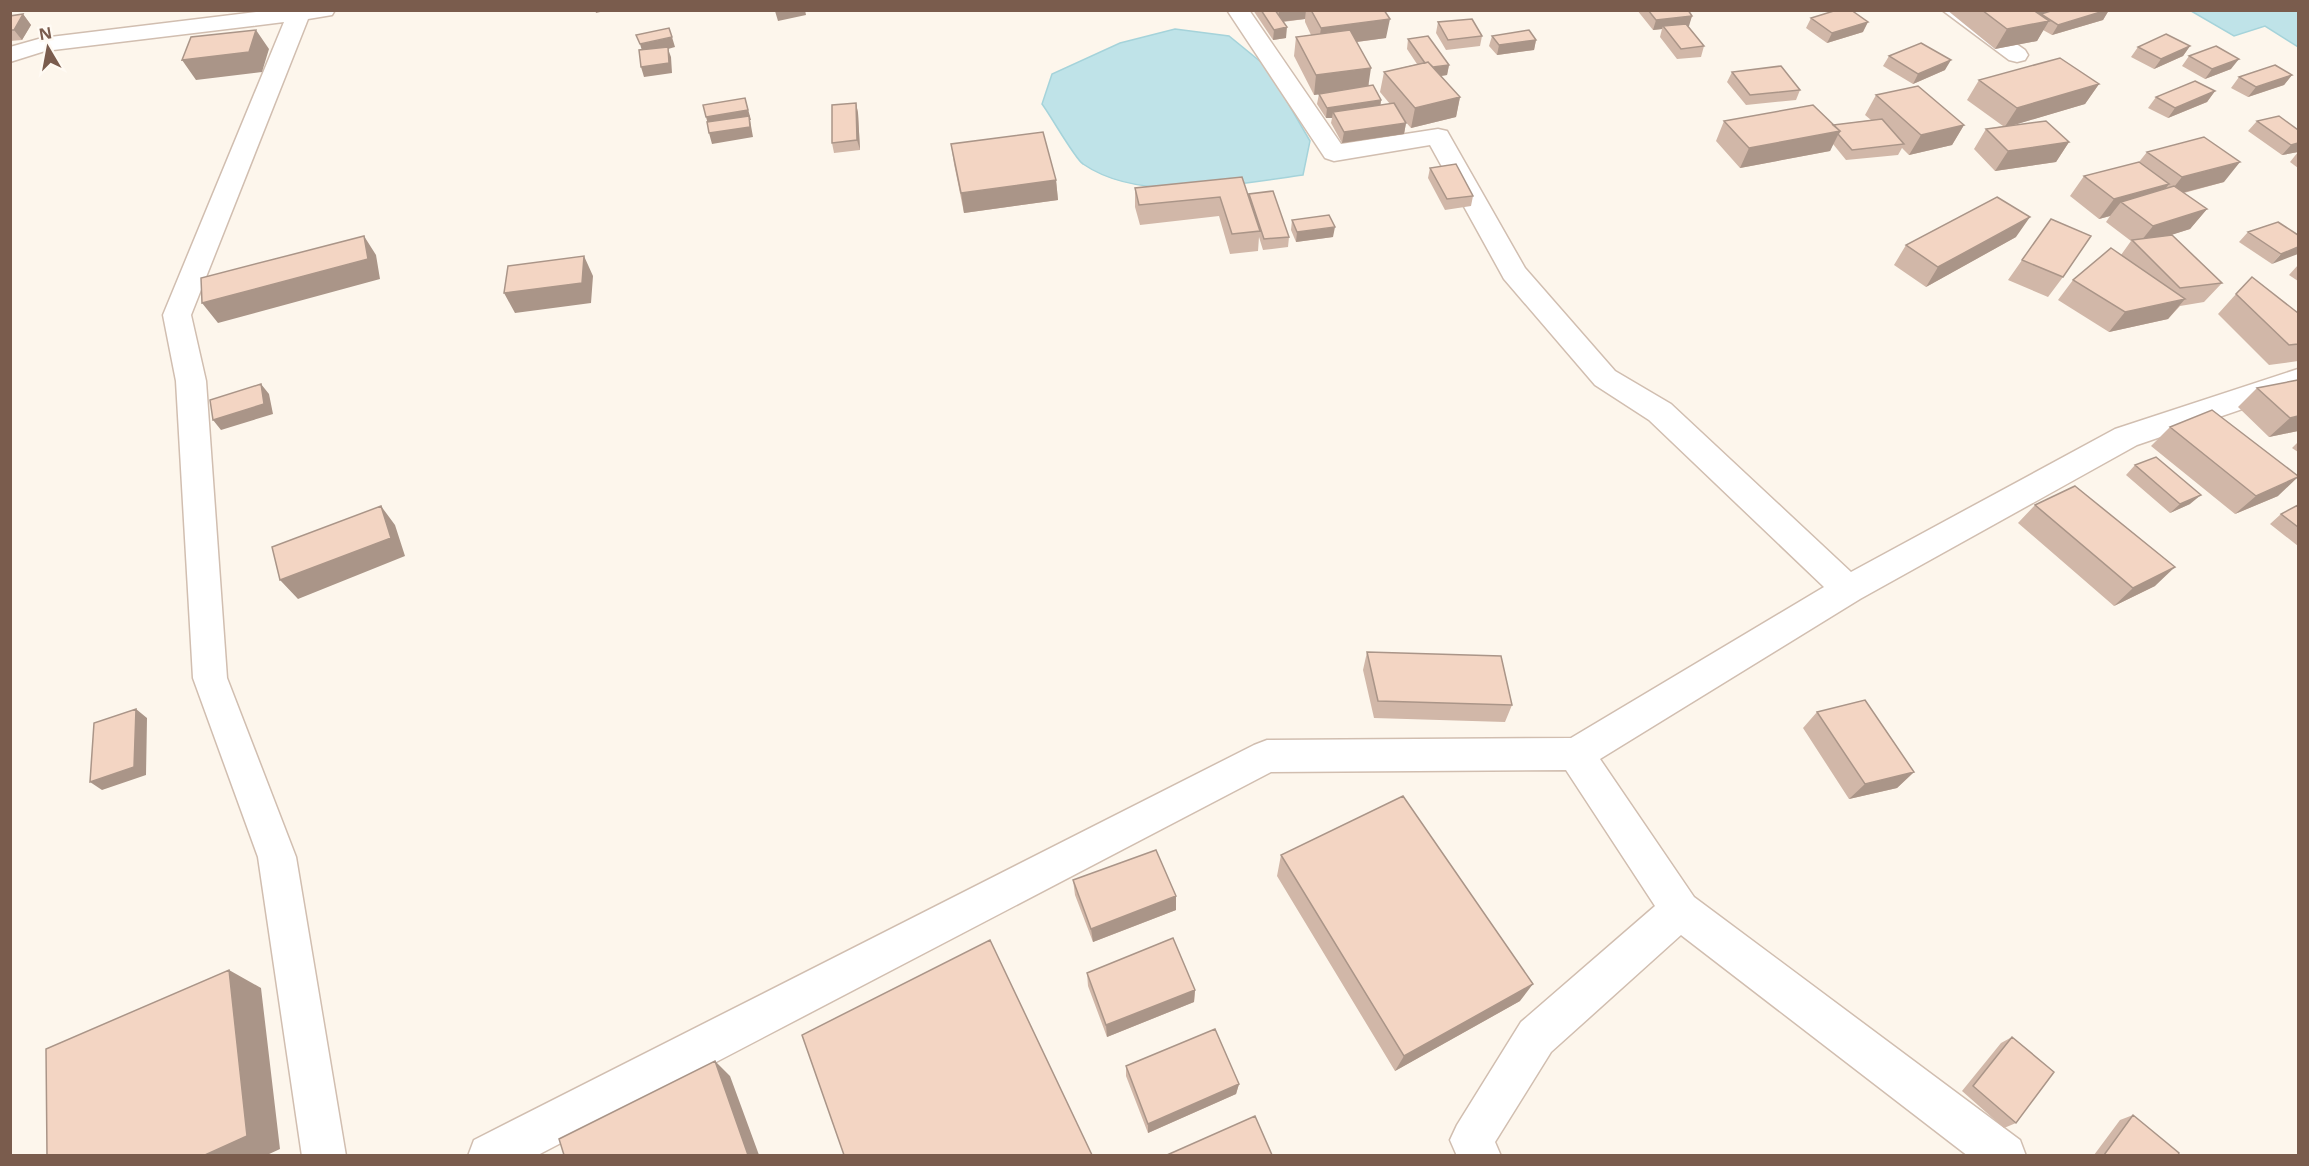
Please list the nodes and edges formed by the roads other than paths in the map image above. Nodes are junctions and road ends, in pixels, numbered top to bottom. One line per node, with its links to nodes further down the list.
1 (1238, 10): 7 (street)
2 (1953, 10): 4 (street)
3 (312, 12): 5 (street); 10 (street)
4 (2017, 55)
5 (10, 56)
6 (2298, 379): 7 (street)
7 (1848, 589): 8 (street)
8 (1576, 754): 9 (street); 11 (street)
9 (1680, 910): 12 (street); 13 (street)
10 (324, 1155)
11 (490, 1155)
12 (1479, 1155)
13 (2004, 1155)

